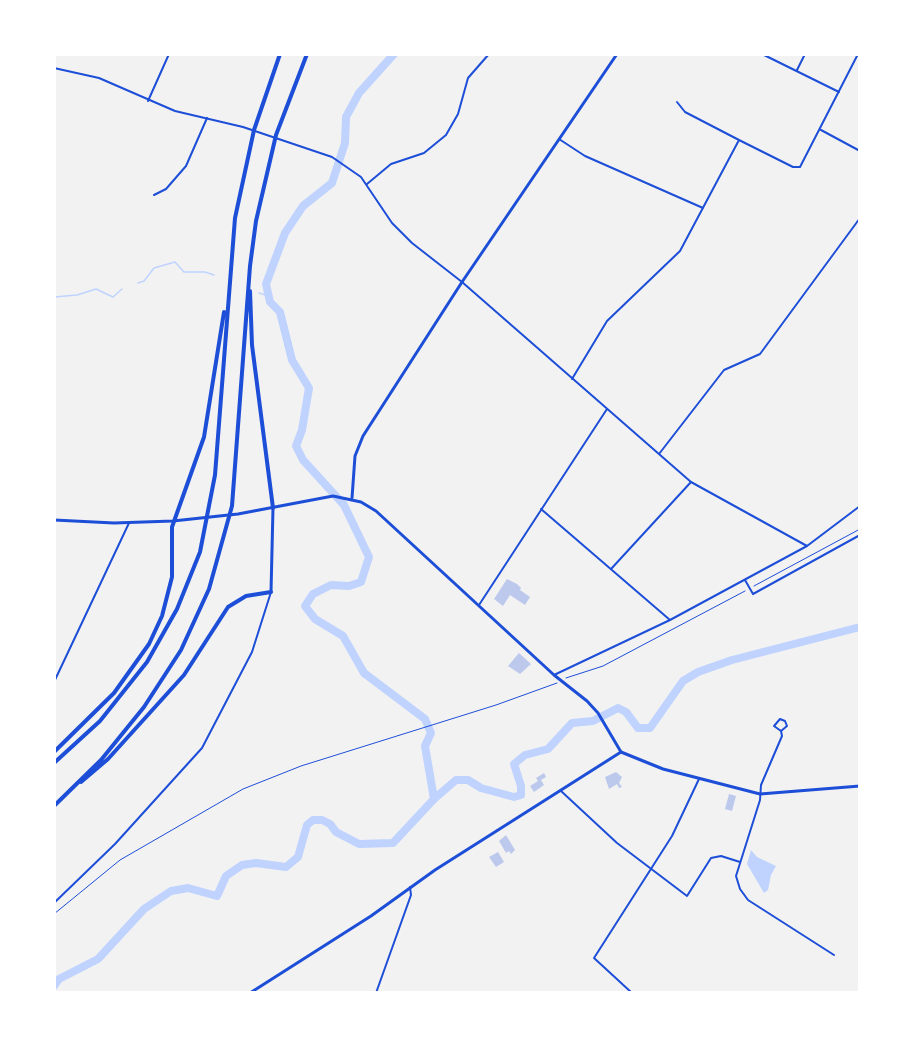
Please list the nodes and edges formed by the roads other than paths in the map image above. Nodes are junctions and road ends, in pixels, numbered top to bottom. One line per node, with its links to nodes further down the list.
1 (170, 54): 12 (street)
2 (280, 54): 25 (highway)
3 (307, 54): 23 (highway)
4 (489, 54): 19 (street)
5 (617, 54): 16 (main road)
6 (762, 54): 10 (street)
7 (805, 54): 10 (street)
8 (858, 54): 11 (street)
9 (54, 68): 12 (street)
10 (797, 71): 11 (street)
11 (839, 92): 15 (street)
12 (148, 101): 14 (street)
13 (677, 102): 17 (street)
14 (207, 118): 19 (street); 20 (street)
15 (821, 130): 17 (street); 18 (street)
16 (559, 139): 21 (street); 24 (main road)
17 (739, 140): 21 (street)
18 (860, 151)
19 (367, 184): 24 (street)
20 (154, 195)
21 (703, 208): 26 (street)
22 (860, 218): 28 (street)
23 (250, 266): 32 (highway); 53 (highway)
24 (462, 282): 26 (street); 30 (main road)
25 (228, 287): 35 (highway); 49 (highway)
26 (572, 379): 27 (street)
27 (607, 409): 28 (street); 33 (street)
28 (660, 454): 29 (street)
29 (691, 482): 38 (street); 39 (street)
30 (352, 498): 32 (main road); 42 (main road)
31 (860, 506): 38 (street)
32 (273, 508): 35 (main road); 41 (main road)
33 (541, 508): 39 (street); 42 (street)
34 (54, 520): 36 (main road)
35 (173, 521): 36 (main road); 47 (highway)
36 (129, 523): 45 (street)
37 (860, 535): 40 (street)
38 (807, 546): 40 (street)
39 (610, 569): 43 (street)
40 (745, 579): 43 (street)
41 (271, 592): 53 (highway); 59 (street)
42 (479, 606): 44 (main road)
43 (670, 620): 44 (street)
44 (554, 675): 48 (main road)
45 (54, 682)
46 (781, 731): 46 (street); 54 (street)
47 (54, 752)
48 (621, 752): 50 (main road); 52 (main road)
49 (54, 763)
50 (699, 780): 54 (main road); 57 (street)
51 (860, 786): 54 (main road)
52 (561, 791): 57 (street); 58 (main road)
53 (69, 792): 55 (highway)
54 (760, 794): 56 (street)
55 (54, 806)
56 (740, 862): 57 (street); 60 (street)
57 (651, 868): 63 (street)
58 (410, 887): 61 (main road); 62 (street)
59 (54, 903)
60 (834, 955)
61 (250, 993)
62 (376, 993)
63 (632, 993)

